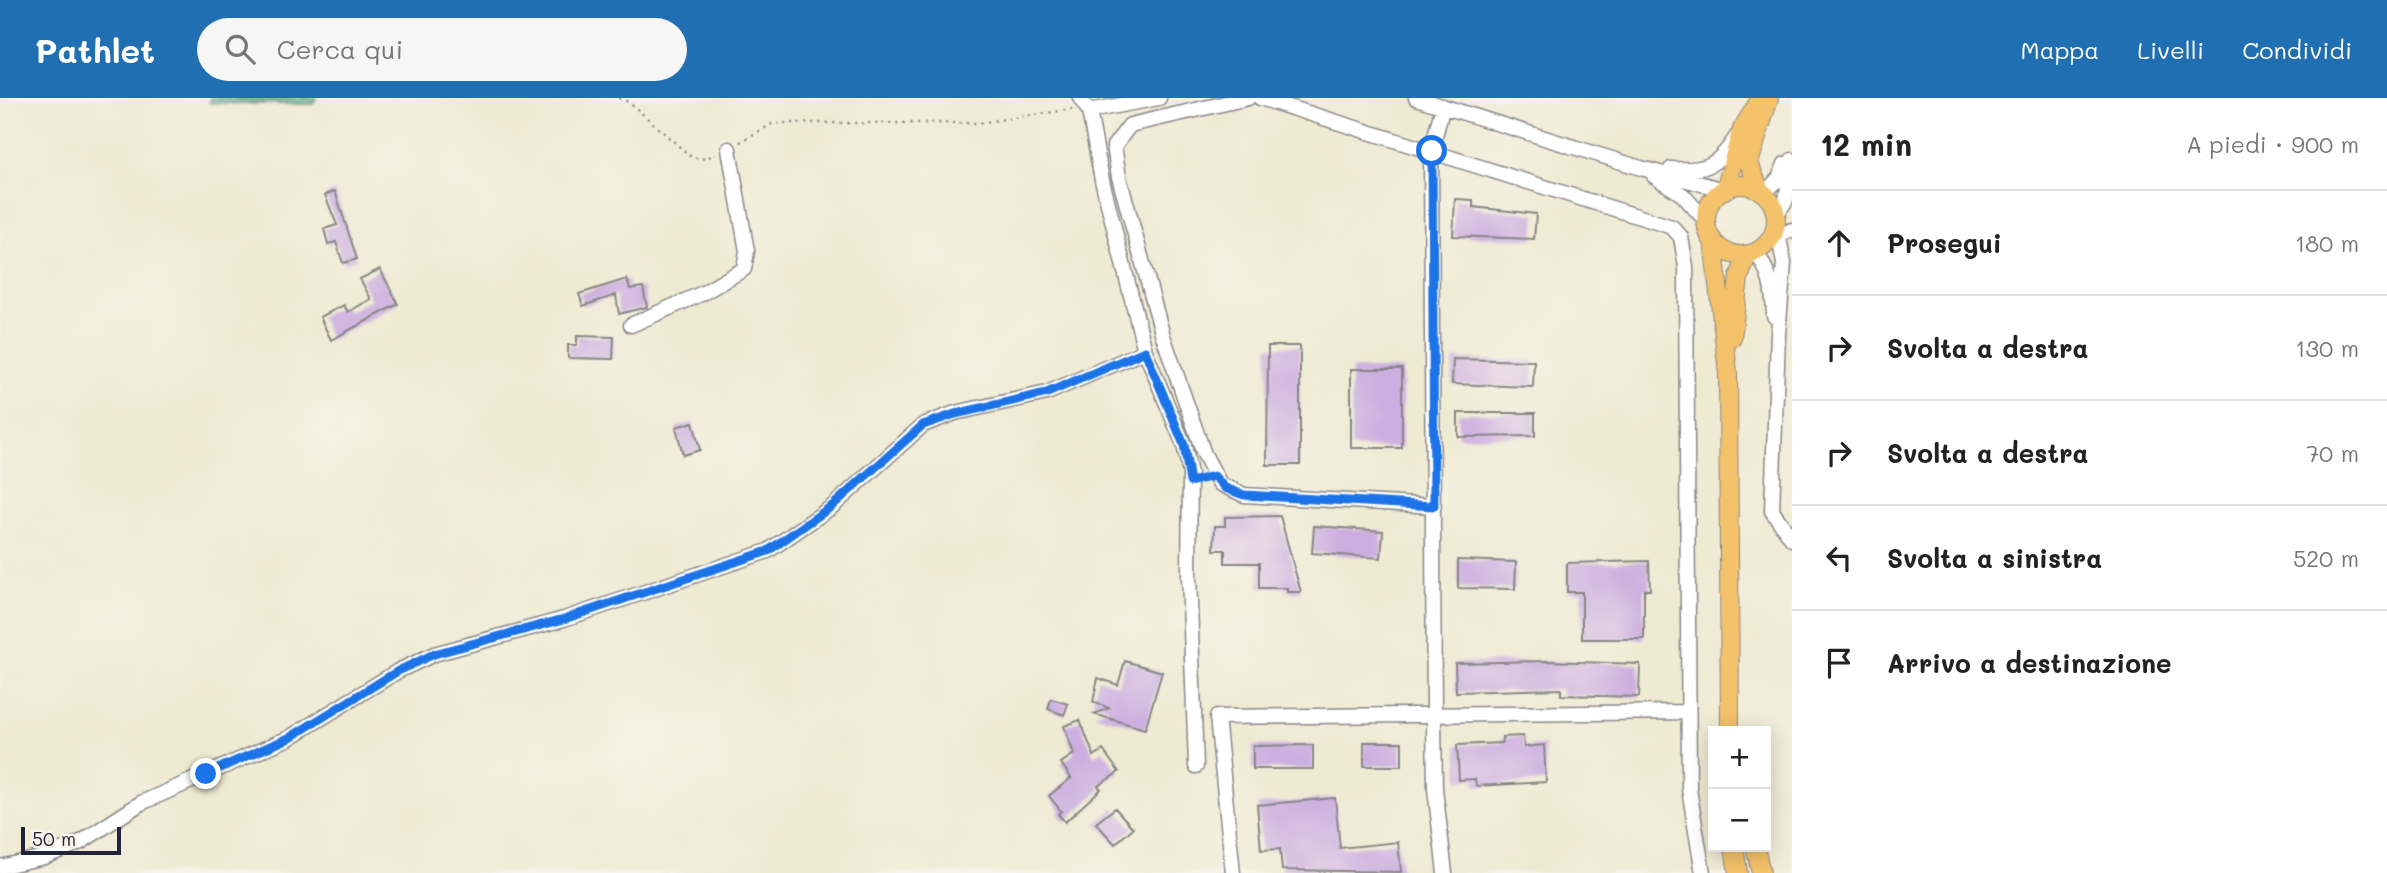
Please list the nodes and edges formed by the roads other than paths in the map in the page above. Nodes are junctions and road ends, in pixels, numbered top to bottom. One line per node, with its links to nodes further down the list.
1 (1080, 98): 9 (street)
2 (1159, 98): 9 (street)
3 (1248, 98): 25 (street)
4 (1260, 98): 12 (street)
5 (1416, 98): 8 (street)
6 (1760, 98): 10 (main road)
7 (1769, 98): 17 (main road)
8 (1443, 106): 12 (street); 15 (street)
9 (1089, 111): 23 (street)
10 (1742, 129): 15 (street); 16 (main road)
11 (729, 149): 21 (street)
12 (1432, 151): 27 (street); 29 (street)
13 (1792, 151): 17 (street)
14 (1792, 160): 17 (street)
15 (1641, 168): 16 (street); 18 (street)
16 (1725, 190): 17 (main road); 18 (main road)
17 (1776, 216): 20 (main road); 22 (street)
18 (1706, 221): 19 (main road)
19 (1713, 240): 20 (main road); 24 (main road)
20 (1752, 253): 22 (street); 24 (main road)
21 (631, 325)
22 (1778, 334): 28 (street)
23 (1145, 351): 26 (street); 35 (street)
24 (1728, 373): 31 (main road)
25 (1214, 476): 26 (street); 27 (street)
26 (1190, 482): 32 (street)
27 (1434, 506): 30 (street)
28 (1792, 539)
29 (1688, 712): 30 (street); 38 (street)
30 (1434, 715): 36 (street); 37 (street)
31 (1730, 726)
32 (1196, 766)
33 (1735, 852): 39 (main road)
34 (1756, 852): 40 (main road)
35 (0, 867)
36 (1233, 873)
37 (1445, 873)
38 (1703, 873)
39 (1738, 873)
40 (1761, 873)

